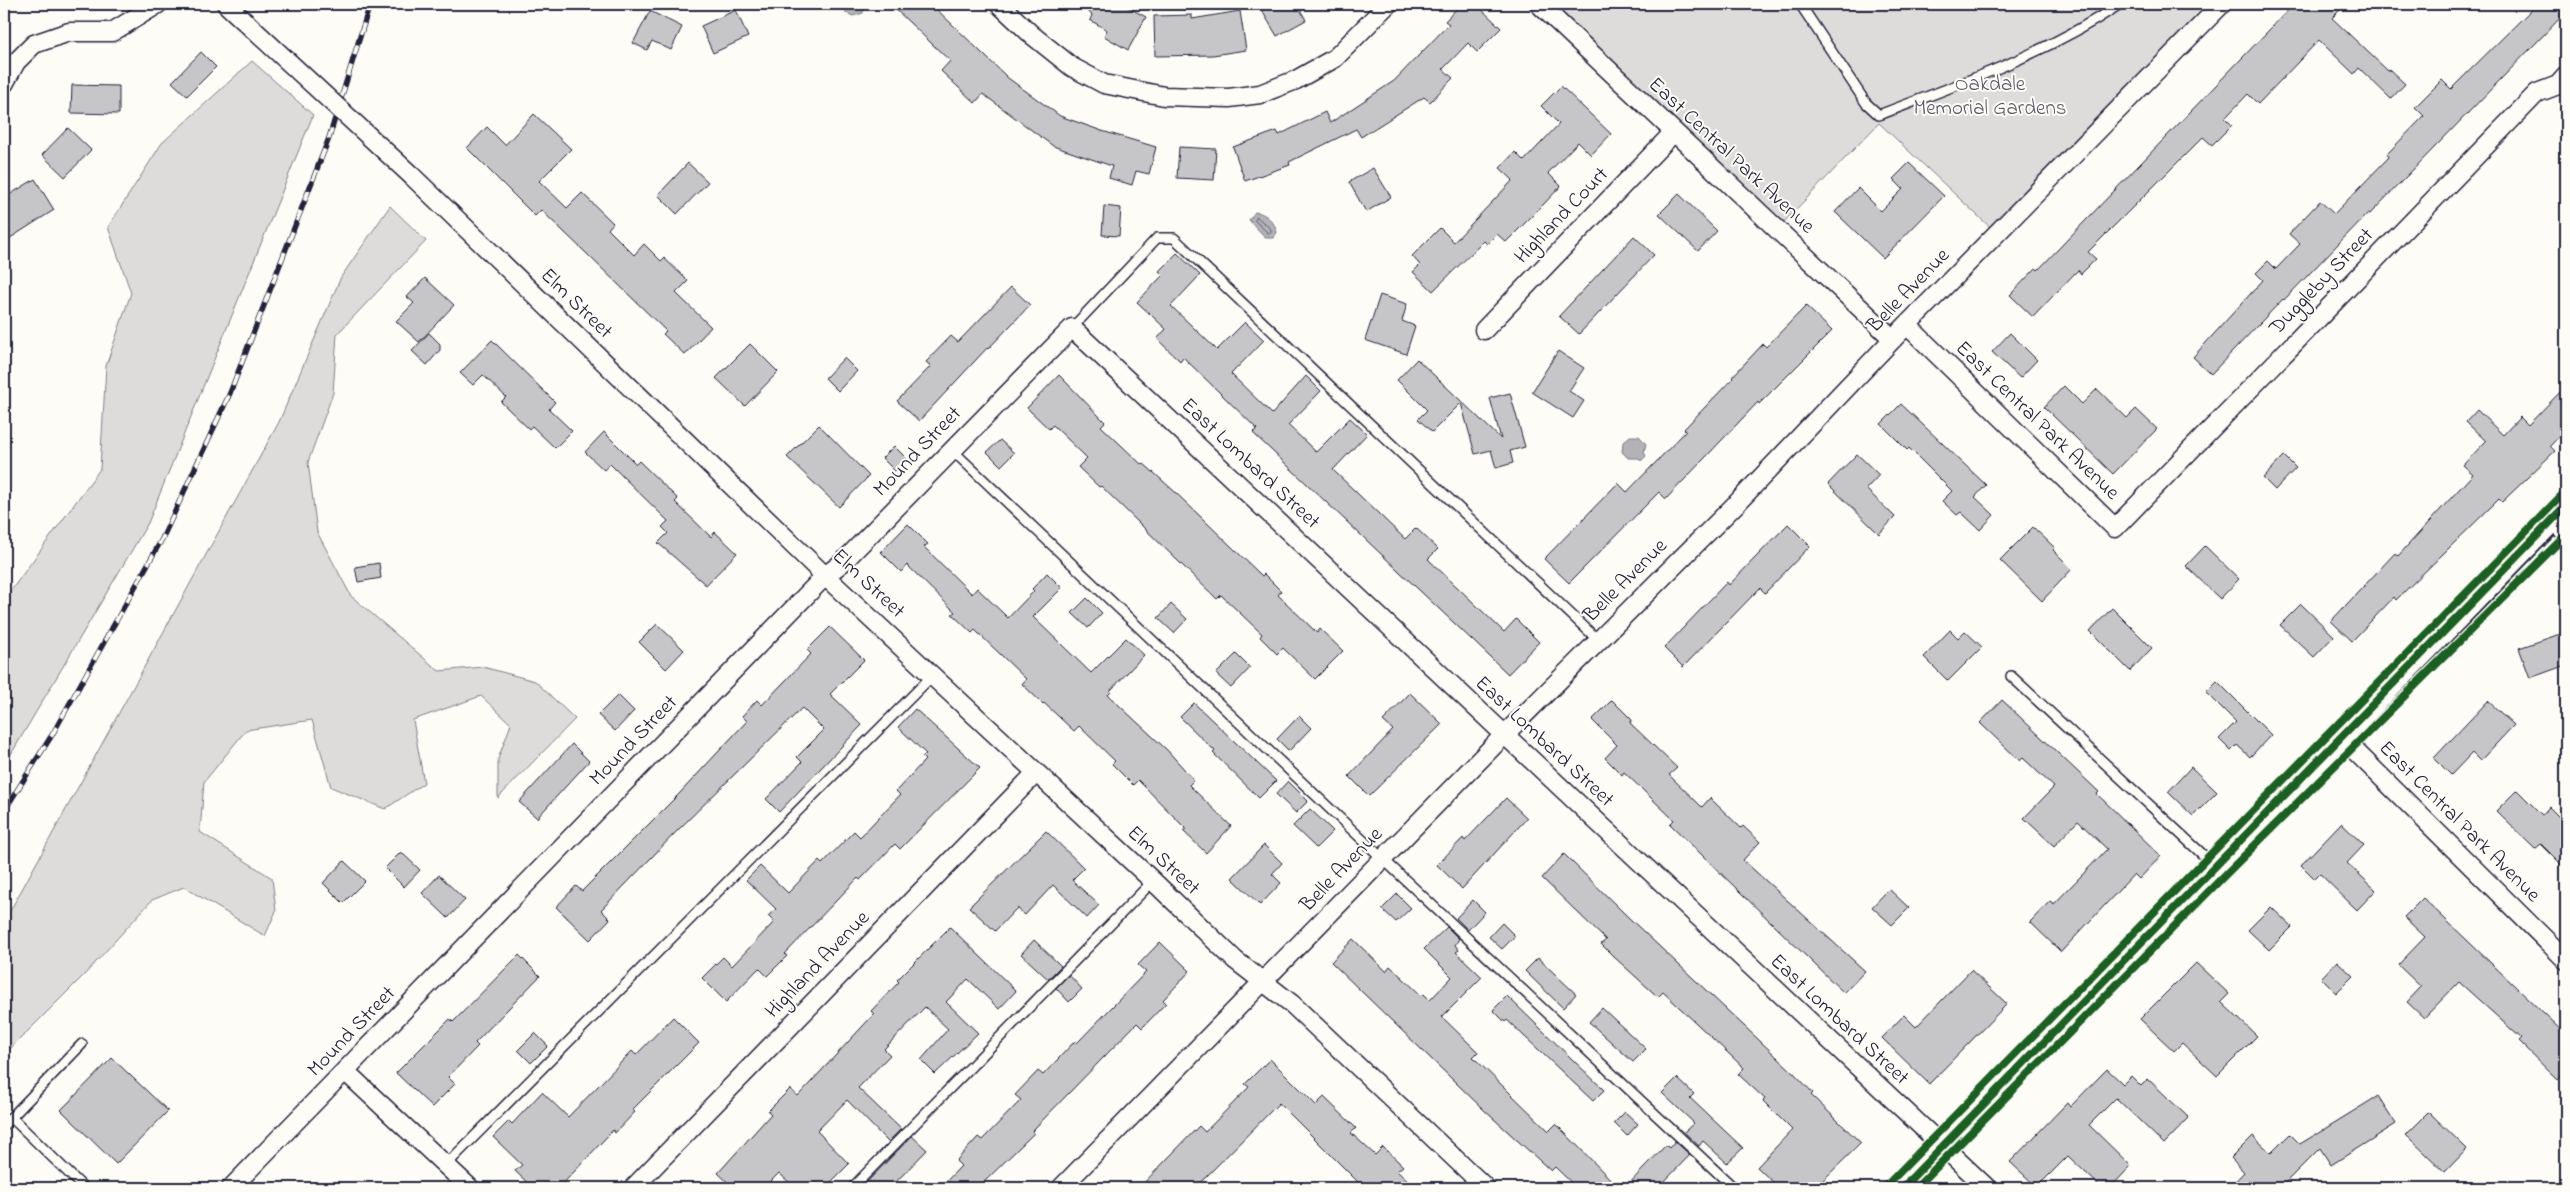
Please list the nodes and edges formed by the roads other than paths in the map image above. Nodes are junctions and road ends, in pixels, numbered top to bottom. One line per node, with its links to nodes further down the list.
1 (158, 4): 10 (street)
2 (226, 4): 19 (street, Elm Street, bridge)
3 (999, 4): 4 (street)
4 (1388, 4)
5 (1539, 4): 11 (street, East Central Park Avenue)
6 (1800, 4): 7 (lane)
7 (2120, 4)
8 (2222, 4): 12 (street, Belle Avenue)
9 (2566, 76): 18 (street, Duggleby Street)
10 (4, 84)
11 (1673, 132): 14 (street, Highland Court); 15 (street, East Central Park Avenue)
12 (1907, 326): 15 (street, Belle Avenue); 18 (street, East Central Park Avenue)
13 (1072, 328): 16 (street, Mound Street); 20 (lane); 23 (street, East Lombard Street)
14 (1484, 330)
15 (1893, 339): 20 (street, Belle Avenue)
16 (952, 450): 19 (street, Mound Street); 26 (lane)
17 (2562, 520): 24 (street)
18 (2115, 528)
19 (826, 576): 21 (street, Elm Street); 32 (street, Mound Street)
20 (1598, 640): 23 (street, Belle Avenue)
21 (933, 675): 25 (street, Elm Street); 36 (lane)
22 (2012, 676): 27 (lane)
23 (1504, 735): 26 (street, Belle Avenue); 35 (street, East Lombard Street)
24 (2341, 737): 27 (street); 29 (street, East Central Park Avenue)
25 (1036, 773): 28 (street, Elm Street); 40 (street, Highland Avenue)
26 (1384, 860): 30 (street, Belle Avenue); 44 (lane)
27 (2215, 866): 35 (street)
28 (1153, 881): 30 (street, Elm Street); 41 (lane)
29 (2566, 960)
30 (1264, 982): 42 (street, Belle Avenue); 43 (street, Elm Street)
31 (82, 1044): 33 (lane)
32 (345, 1071): 36 (street); 38 (street, Mound Street)
33 (12, 1117): 34 (lane); 37 (lane)
34 (4, 1125)
35 (1942, 1147): 45 (street); 46 (street, East Lombard Street)
36 (446, 1165): 39 (street)
37 (84, 1188)
38 (231, 1188)
39 (470, 1188)
40 (633, 1188)
41 (852, 1188)
42 (1061, 1188)
43 (1486, 1188)
44 (1734, 1188)
45 (1902, 1188)
46 (1987, 1188)

